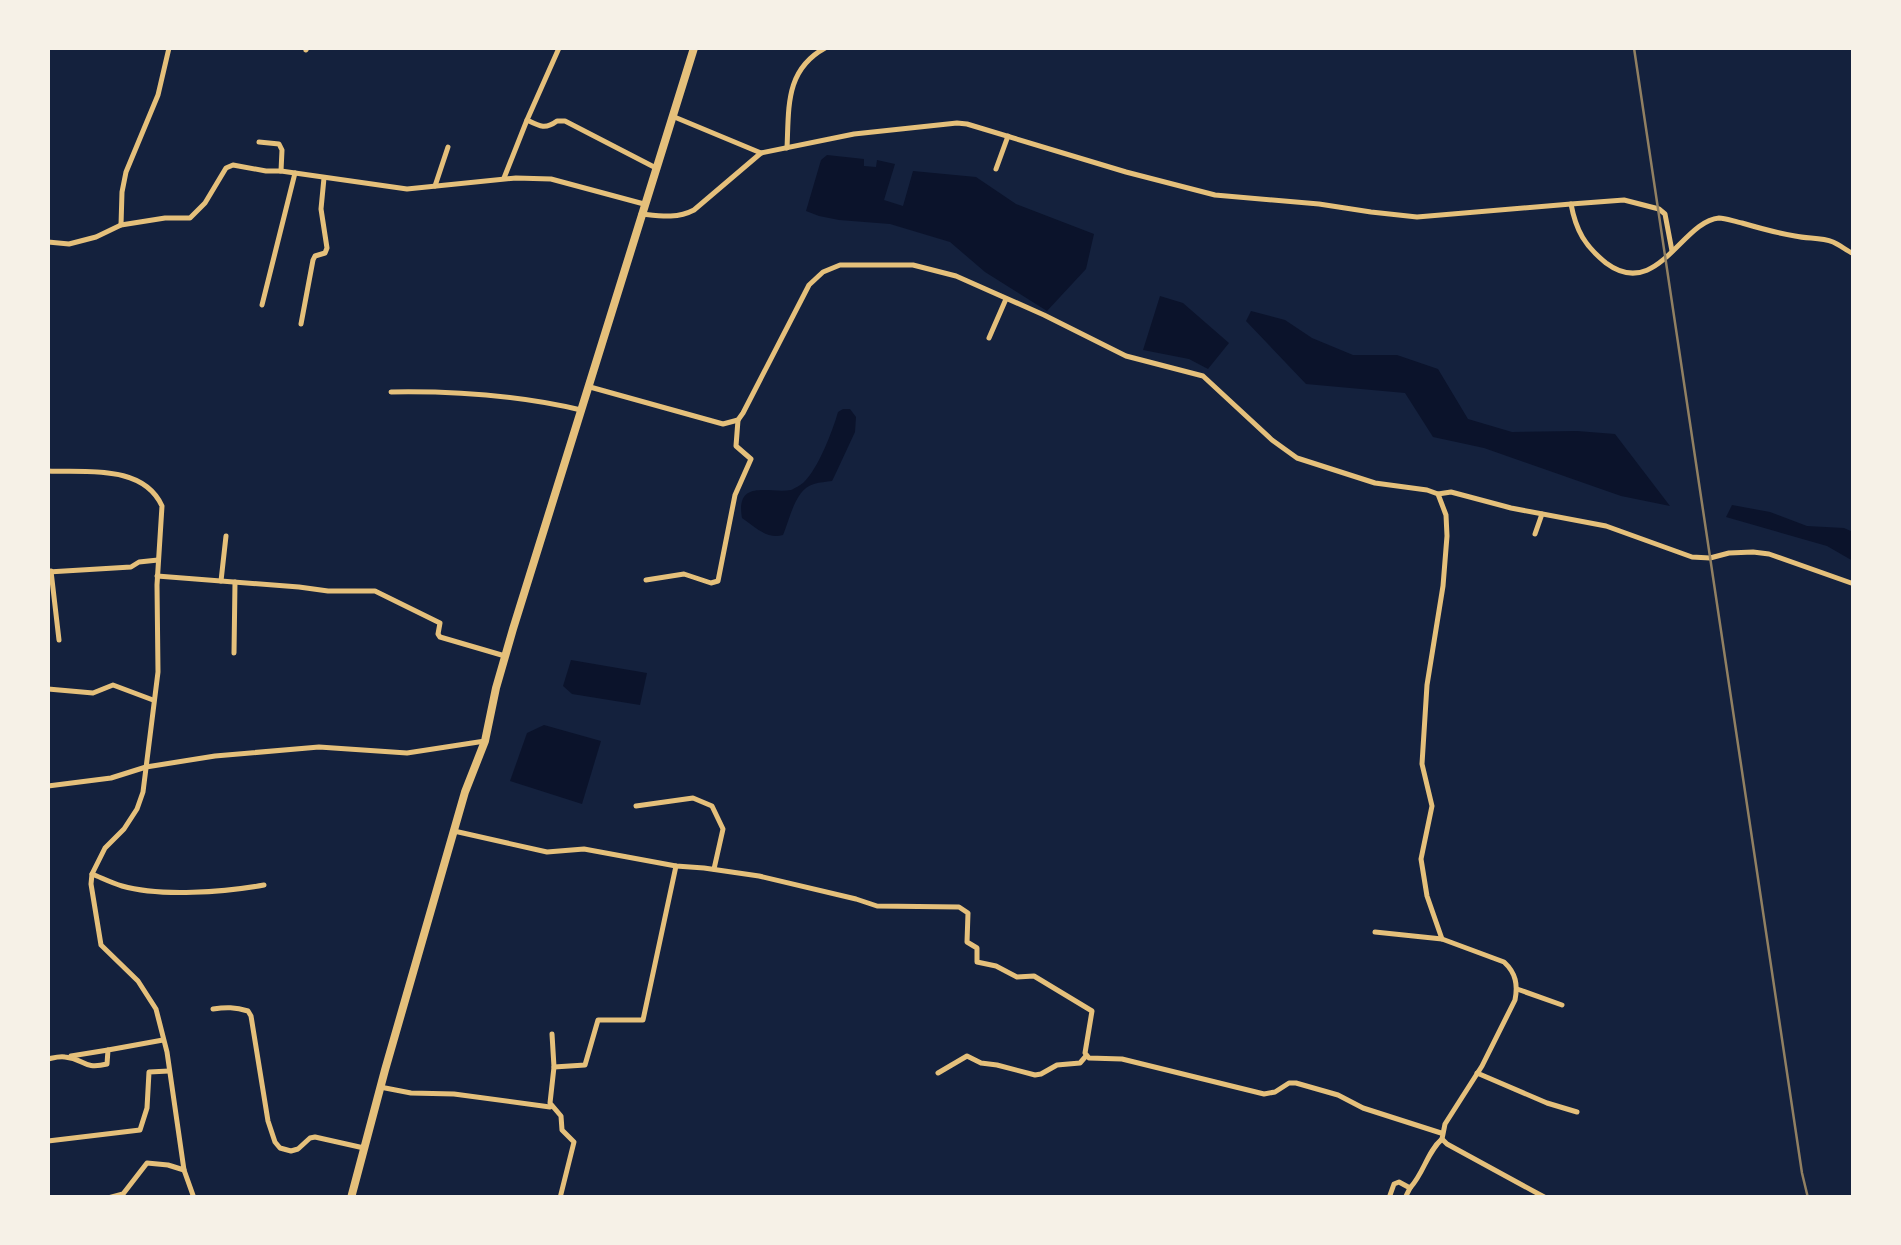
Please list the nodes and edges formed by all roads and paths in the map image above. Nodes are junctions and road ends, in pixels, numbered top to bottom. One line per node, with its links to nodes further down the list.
1 (169, 48): 21 (street)
2 (558, 48): 6 (street)
3 (694, 48): 5 (main road)
4 (825, 48): 10 (street)
5 (672, 116): 11 (street); 12 (main road)
6 (527, 120): 12 (street); 17 (street)
7 (1008, 136): 10 (street); 13 (street); 19 (street)
8 (259, 142): 14 (street)
9 (448, 146): 18 (street)
10 (788, 148): 11 (street)
11 (762, 153): 20 (street)
12 (656, 168): 20 (main road)
13 (996, 169)
14 (280, 171): 15 (street); 21 (street)
15 (294, 173): 16 (street); 26 (street)
16 (324, 178): 18 (street); 27 (street)
17 (504, 180): 18 (street); 20 (street)
18 (435, 187)
19 (1571, 204): 23 (street); 23 (street)
20 (643, 209): 29 (main road)
21 (120, 225): 22 (street)
22 (48, 242)
23 (1672, 251): 24 (street)
24 (1854, 254)
25 (1006, 298): 28 (street); 32 (street); 34 (street)
26 (262, 305)
27 (301, 324)
28 (989, 338)
29 (588, 386): 31 (main road); 32 (street)
30 (390, 392): 31 (street)
31 (581, 410): 47 (main road)
32 (738, 420): 41 (street)
33 (48, 471): 38 (street)
34 (1438, 494): 35 (street); 60 (street)
35 (1542, 514): 36 (street); 44 (street)
36 (1535, 534)
37 (226, 536): 42 (street)
38 (158, 560): 39 (street); 40 (street)
39 (49, 572): 45 (street)
40 (157, 576): 42 (street); 49 (street)
41 (646, 580)
42 (221, 581): 43 (street)
43 (235, 582): 46 (street); 47 (street)
44 (1854, 584)
45 (59, 640)
46 (234, 653)
47 (506, 656): 50 (main road)
48 (48, 689): 49 (street)
49 (153, 700): 51 (street)
50 (484, 741): 51 (street); 54 (main road)
51 (146, 767): 52 (street); 57 (street)
52 (48, 786)
53 (636, 806): 56 (street)
54 (454, 831): 55 (street); 74 (main road)
55 (676, 866): 56 (street); 70 (street)
56 (714, 869): 67 (street)
57 (92, 874): 58 (street); 65 (street)
58 (264, 885)
59 (1375, 932): 60 (street)
60 (1442, 939): 61 (street)
61 (1517, 988): 62 (street); 73 (street)
62 (1562, 1005)
63 (213, 1009): 79 (street)
64 (552, 1034): 70 (street)
65 (163, 1040): 66 (street); 71 (street)
66 (108, 1050): 68 (street); 68 (street)
67 (1086, 1056): 72 (street); 77 (street)
68 (68, 1057): 69 (street)
69 (48, 1059)
70 (554, 1067): 75 (street)
71 (168, 1071): 78 (street); 80 (street)
72 (938, 1073)
73 (1477, 1073): 76 (street); 77 (street)
74 (380, 1087): 75 (street); 79 (main road)
75 (553, 1107): 85 (street)
76 (1577, 1112)
77 (1442, 1136): 81 (street); 88 (street)
78 (48, 1141)
79 (364, 1148): 84 (main road)
80 (182, 1170): 82 (street); 83 (street)
81 (1410, 1188): 86 (street); 87 (street)
82 (108, 1198)
83 (194, 1198)
84 (351, 1198)
85 (560, 1198)
86 (1388, 1198)
87 (1405, 1198)
88 (1546, 1198)

